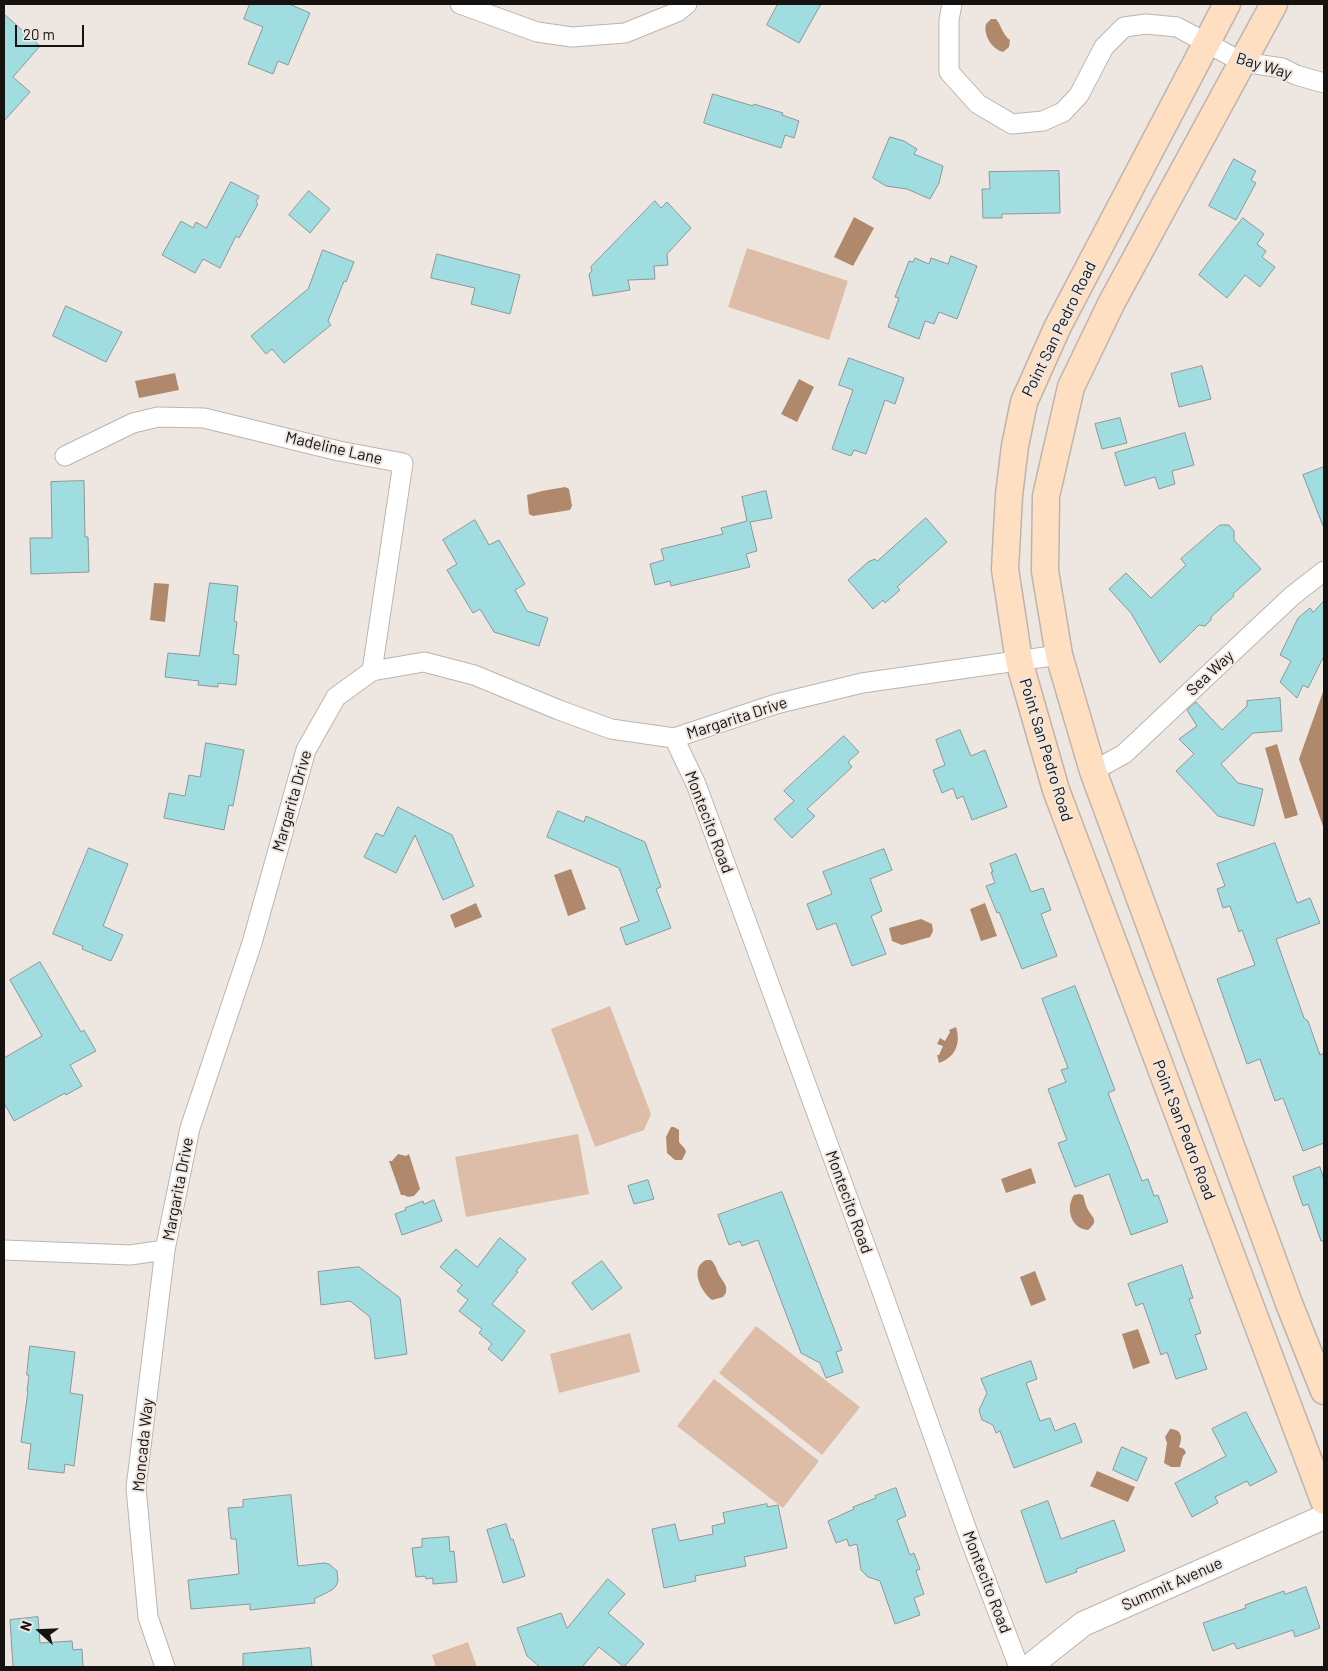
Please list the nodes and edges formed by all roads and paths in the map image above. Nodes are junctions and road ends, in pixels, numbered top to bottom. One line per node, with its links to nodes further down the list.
1 (460, 4): 2 (street)
2 (687, 4)
3 (952, 4): 6 (street, Bay Way)
4 (1227, 4): 6 (main road, Point San Pedro Road)
5 (1274, 4): 7 (main road)
6 (1206, 42): 7 (street, Bay Way); 12 (main road, Point San Pedro Road)
7 (1242, 62): 8 (street, Bay Way); 11 (main road)
8 (1324, 83)
9 (64, 456): 13 (street, Madeline Lane)
10 (1324, 571): 15 (street, Sea Way)
11 (1059, 655): 12 (street, Margarita Drive); 15 (main road)
12 (1018, 661): 14 (street, Margarita Drive); 19 (main road, Point San Pedro Road)
13 (372, 671): 14 (street, Margarita Drive); 17 (street, Margarita Drive)
14 (674, 738): 22 (street, Montecito Road)
15 (1093, 771): 18 (main road)
16 (4, 1250): 17 (street, Margarita Drive)
17 (165, 1250): 21 (street, Moncada Way)
18 (1324, 1391)
19 (1324, 1501)
20 (1324, 1517): 23 (street, Summit Avenue)
21 (164, 1667)
22 (1019, 1667)
23 (1029, 1667)

